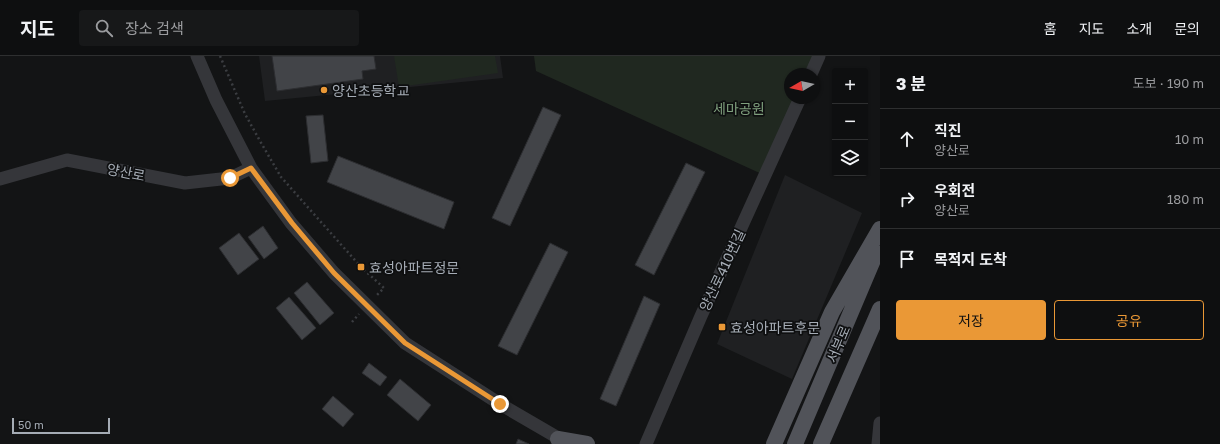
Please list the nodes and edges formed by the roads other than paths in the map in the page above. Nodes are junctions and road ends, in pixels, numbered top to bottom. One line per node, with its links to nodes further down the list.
1 (197, 56): 5 (street)
2 (819, 56): 3 (street)
3 (814, 68)
4 (797, 104): 13 (street, 양산로410번길)
5 (251, 168): 6 (street, 양산로); 11 (street)
6 (0, 179)
7 (880, 228): 14 (main road)
8 (880, 244): 15 (main road, 서부로)
9 (880, 309): 16 (main road, 서부로)
10 (880, 423): 17 (street)
11 (563, 442): 12 (main road)
12 (587, 444)
13 (646, 444)
14 (774, 444)
15 (796, 444)
16 (821, 444)
17 (878, 444)

